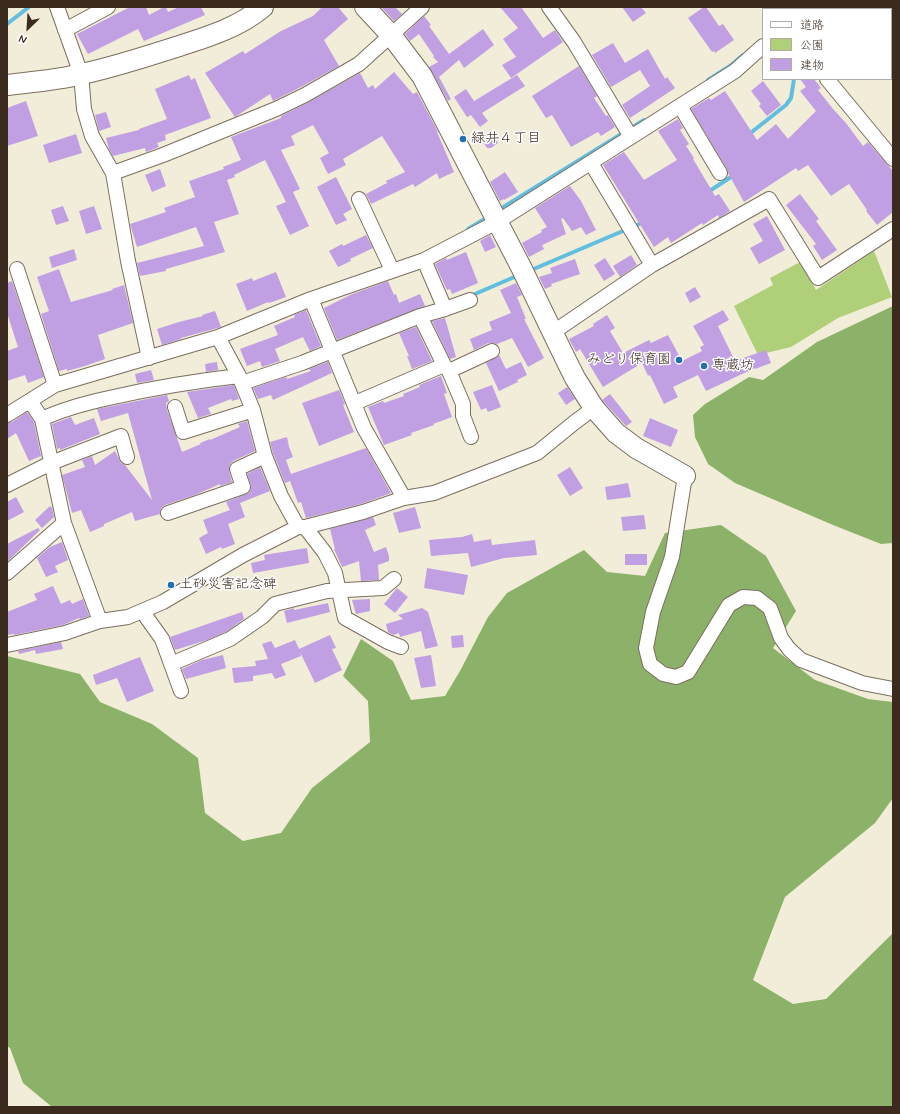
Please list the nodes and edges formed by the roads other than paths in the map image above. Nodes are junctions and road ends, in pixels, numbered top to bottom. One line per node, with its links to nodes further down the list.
1 (57, 7): 7 (street)
2 (108, 7): 7 (street)
3 (263, 7): 10 (street)
4 (365, 7): 8 (street)
5 (422, 7): 8 (street)
6 (549, 7): 14 (street)
7 (65, 30): 10 (street)
8 (391, 35): 17 (street); 20 (street)
9 (762, 47): 13 (street)
10 (81, 74): 12 (street); 17 (street)
11 (828, 80): 15 (street)
12 (7, 85)
13 (680, 106): 14 (street); 18 (street)
14 (631, 137): 16 (street)
15 (893, 159)
16 (591, 162): 20 (street); 23 (street)
17 (113, 173): 34 (street)
18 (720, 173)
19 (359, 199): 25 (street)
20 (497, 222): 22 (street); 30 (street)
21 (893, 229): 23 (street)
22 (424, 260): 25 (street); 28 (street)
23 (652, 265): 30 (street)
24 (17, 269): 37 (street)
25 (392, 270): 26 (street)
26 (311, 299): 31 (street); 32 (street)
27 (470, 300): 28 (street)
28 (445, 309): 29 (street)
29 (420, 316): 32 (street); 35 (street)
30 (552, 333): 41 (street)
31 (218, 337): 34 (street); 36 (street)
32 (333, 350): 36 (street); 39 (street)
33 (492, 351): 35 (street)
34 (149, 358): 37 (street)
35 (446, 368): 39 (street); 45 (street)
36 (240, 379): 42 (street); 44 (street)
37 (55, 385): 38 (street)
38 (30, 401): 43 (street); 44 (street)
39 (355, 403): 51 (street)
40 (175, 407): 42 (street)
41 (594, 408): 49 (street); 51 (street)
42 (253, 410): 46 (street)
43 (7, 415)
44 (42, 419): 48 (street)
45 (470, 437)
46 (265, 456): 52 (street); 54 (street)
47 (127, 457): 48 (street)
48 (52, 462): 50 (street); 53 (street)
49 (685, 476): 63 (street)
50 (7, 485)
51 (404, 498): 54 (street)
52 (168, 513)
53 (64, 523): 55 (street); 59 (street)
54 (302, 527): 57 (street); 58 (street)
55 (7, 573)
56 (394, 579): 57 (street)
57 (340, 591): 61 (street); 62 (street)
58 (142, 611): 59 (street); 62 (street)
59 (100, 621): 60 (street)
60 (7, 645)
61 (401, 647)
62 (171, 664): 64 (street)
63 (893, 689)
64 (181, 691)

